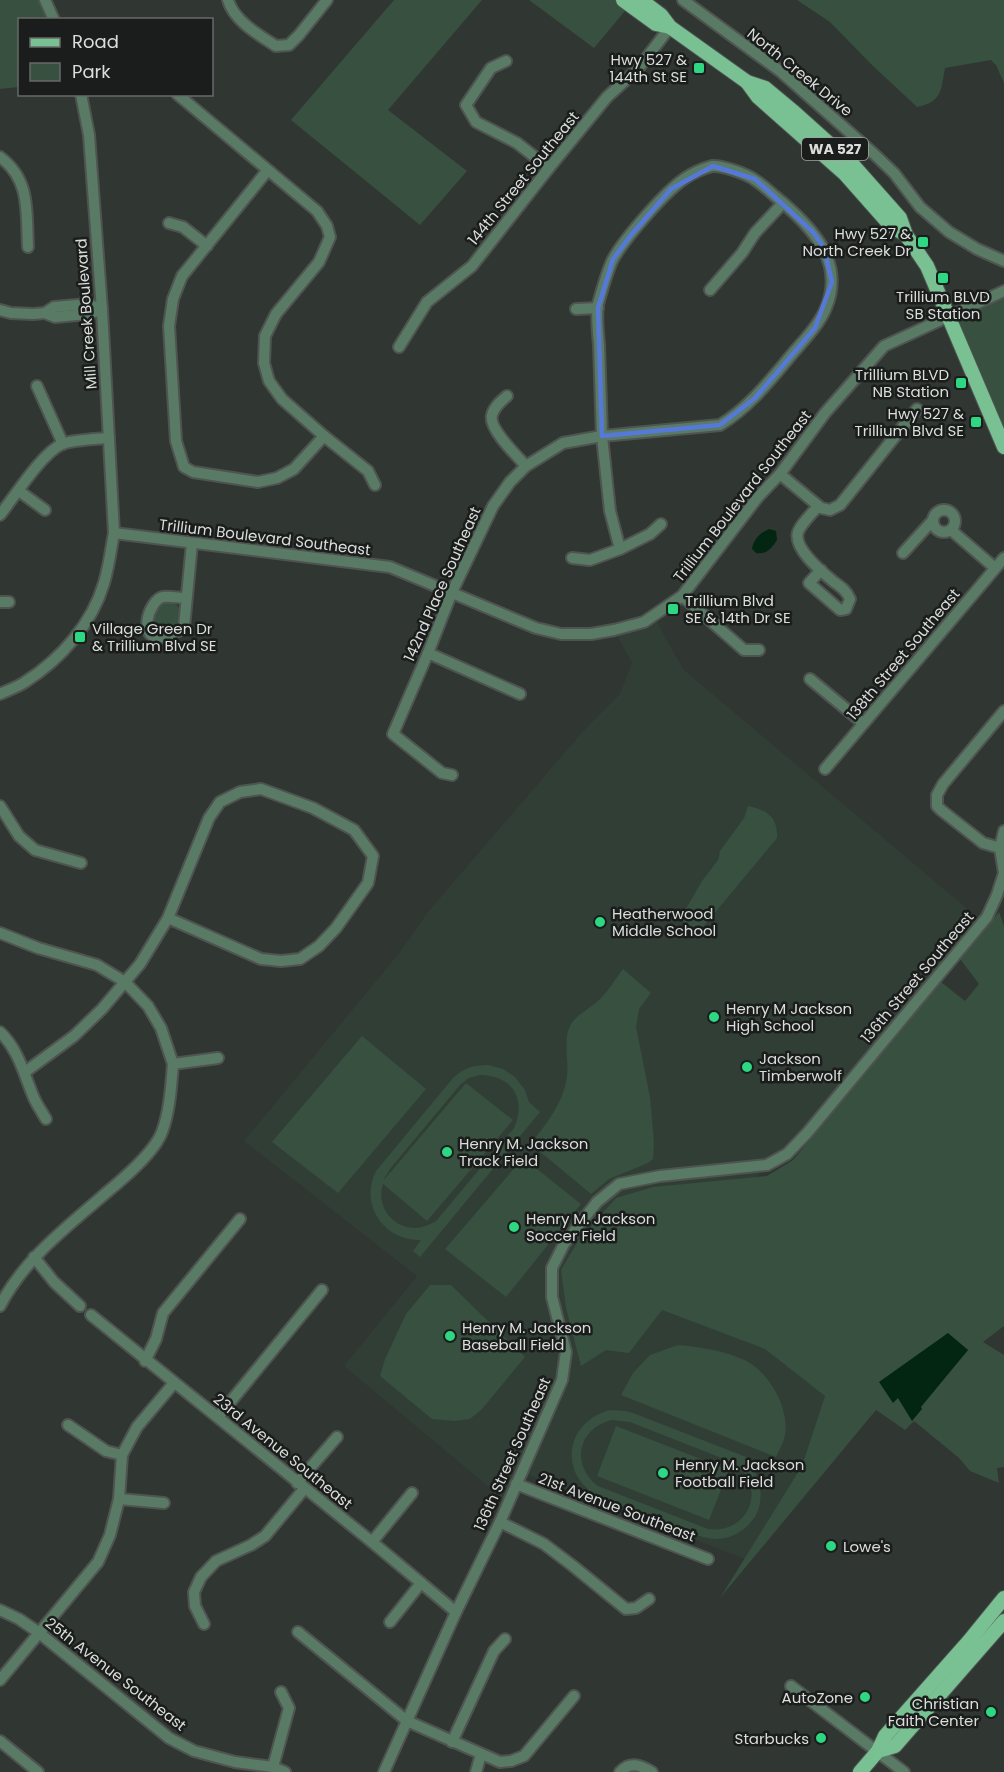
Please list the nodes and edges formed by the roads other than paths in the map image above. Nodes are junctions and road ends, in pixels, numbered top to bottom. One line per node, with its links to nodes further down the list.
1 (45, 0): 7 (street)
2 (228, 0): 3 (street)
3 (327, 0)
4 (623, 0): 8 (main road, WA 527)
5 (640, 0): 8 (main road, WA 527)
6 (683, 0): 19 (street, North Creek Drive)
7 (53, 18)
8 (670, 27): 13 (street, 144th Street Southeast); 26 (main road, WA 527)
9 (506, 61): 13 (street)
10 (81, 96): 25 (street, Mill Creek Boulevard)
11 (179, 96): 14 (street)
12 (0, 157): 18 (street)
13 (549, 168): 27 (street, 144th Street Southeast)
14 (267, 171): 17 (street); 31 (street)
15 (783, 203): 20 (street); 22 (street); 32 (street, 142nd Place Southeast)
16 (170, 223): 17 (street)
17 (207, 246): 31 (street)
18 (28, 247)
19 (1004, 261)
20 (710, 290)
21 (1004, 291): 26 (street)
22 (597, 308): 23 (street); 32 (street)
23 (576, 309)
24 (0, 310): 25 (street)
25 (102, 310): 33 (street, Mill Creek Boulevard)
26 (948, 317): 35 (main road, WA 527); 37 (street, Trillium Boulevard Southeast)
27 (399, 347)
28 (37, 386): 34 (street)
29 (507, 396): 36 (street)
30 (917, 409): 40 (street)
31 (324, 436): 38 (street)
32 (602, 436): 36 (street, 142nd Place Southeast); 48 (street)
33 (109, 438): 34 (street); 46 (street, Mill Creek Boulevard)
34 (63, 444): 39 (street)
35 (1004, 447)
36 (526, 466): 54 (street, 142nd Place Southeast)
37 (780, 474): 40 (street); 55 (street, Trillium Boulevard Southeast)
38 (375, 485)
39 (19, 491): 41 (street); 42 (street)
40 (818, 506): 53 (street)
41 (45, 510)
42 (0, 515)
43 (933, 520): 45 (street); 45 (street); 49 (street)
44 (661, 524): 48 (street)
45 (951, 530): 52 (street)
46 (114, 533): 47 (street, Trillium Boulevard Southeast); 60 (street, Mill Creek Boulevard)
47 (192, 543): 54 (street, Trillium Boulevard Southeast); 56 (street)
48 (620, 549): 50 (street)
49 (903, 553)
50 (572, 558)
51 (1004, 558): 52 (street, 138th Street Southeast)
52 (995, 568): 63 (street, 138th Street Southeast)
53 (820, 570)
54 (452, 592): 55 (street, Trillium Boulevard Southeast); 58 (street, 142nd Place Southeast)
55 (682, 596): 57 (street)
56 (186, 598): 56 (street)
57 (759, 650)
58 (428, 653): 61 (street); 65 (street, 142nd Place Southeast)
59 (810, 679): 63 (street)
60 (0, 694)
61 (520, 694)
62 (1004, 711): 68 (street)
63 (863, 723): 64 (street, 138th Street Southeast)
64 (825, 770)
65 (452, 775)
66 (0, 806): 69 (street)
67 (1004, 831): 68 (street, 136th Street Southeast)
68 (1000, 848): 70 (street, 136th Street Southeast)
69 (81, 863)
70 (1004, 873): 91 (street, 136th Street Southeast)
71 (168, 918): 71 (street); 73 (street)
72 (0, 933): 73 (street)
73 (125, 982): 76 (street); 77 (street)
74 (0, 1032): 77 (street)
75 (218, 1058): 76 (street)
76 (173, 1064): 80 (street)
77 (25, 1072): 78 (street)
78 (46, 1119)
79 (240, 1219): 85 (street)
80 (34, 1257): 82 (street); 83 (street)
81 (322, 1290): 87 (street)
82 (0, 1306)
83 (80, 1306)
84 (91, 1315): 85 (street, 23rd Avenue Southeast)
85 (145, 1361): 86 (street, 23rd Avenue Southeast)
86 (174, 1383): 87 (street, 23rd Avenue Southeast); 90 (street)
87 (218, 1417): 92 (street, 23rd Avenue Southeast)
88 (68, 1425): 90 (street)
89 (337, 1437): 92 (street)
90 (122, 1455): 94 (street)
91 (516, 1484): 96 (street, 136th Street Southeast); 98 (street, 21st Avenue Southeast)
92 (301, 1486): 97 (street, 23rd Avenue Southeast); 106 (street)
93 (412, 1493): 97 (street)
94 (119, 1499): 95 (street); 107 (street)
95 (164, 1503)
96 (500, 1522): 101 (street); 103 (street, 136th Street Southeast)
97 (372, 1542): 99 (street, 23rd Avenue Southeast)
98 (708, 1559)
99 (421, 1583): 103 (street, 23rd Avenue Southeast); 105 (street)
100 (1004, 1598): 117 (main road)
101 (648, 1599)
102 (0, 1610): 107 (street, 25th Avenue Southeast)
103 (456, 1612): 114 (street, 136th Street Southeast)
104 (1004, 1621): 117 (main road)
105 (390, 1622)
106 (204, 1624)
107 (38, 1632): 110 (street); 119 (street, 25th Avenue Southeast)
108 (298, 1632): 114 (street)
109 (505, 1639): 116 (street)
110 (0, 1680)
111 (791, 1686): 117 (street)
112 (281, 1692): 119 (street)
113 (574, 1696): 118 (street)
114 (407, 1721): 116 (street); 122 (street, 136th Street Southeast)
115 (0, 1741): 120 (street)
116 (452, 1742): 118 (street)
117 (878, 1751): 126 (main road); 127 (street)
118 (481, 1754): 123 (street)
119 (273, 1767): 121 (street, 25th Avenue Southeast)
120 (38, 1772)
121 (285, 1772)
122 (384, 1772)
123 (476, 1772)
124 (620, 1772): 125 (street)
125 (652, 1772)
126 (860, 1772)
127 (904, 1772)

